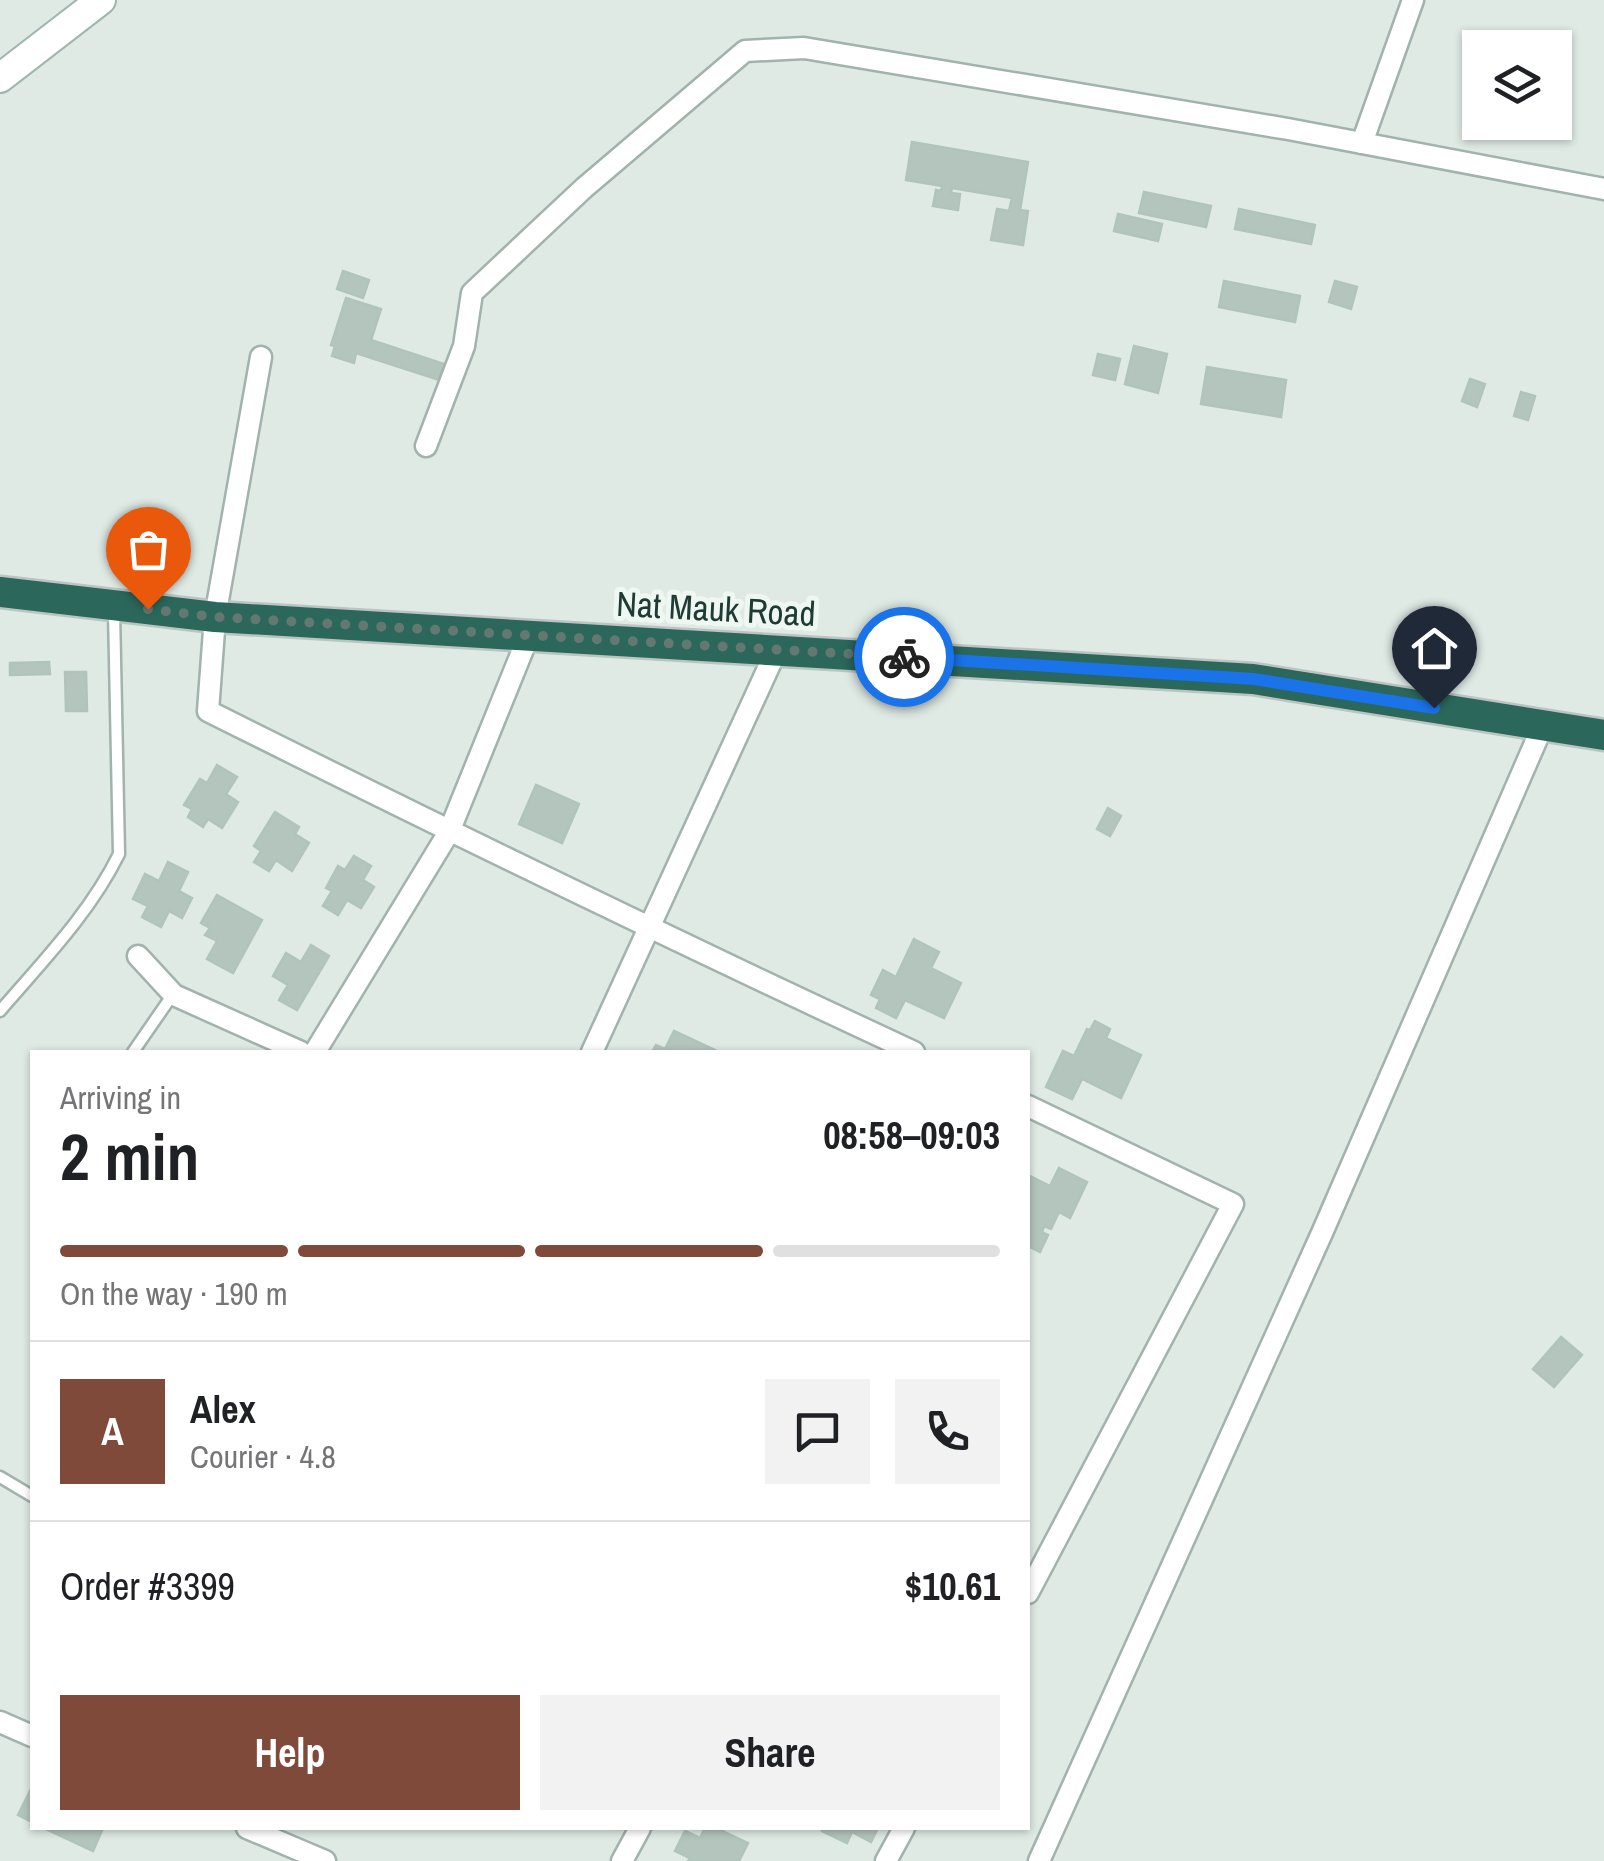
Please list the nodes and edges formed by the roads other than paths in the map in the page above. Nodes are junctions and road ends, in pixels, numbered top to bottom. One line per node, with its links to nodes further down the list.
1 (101, 0): 3 (street)
2 (1413, 0): 4 (street)
3 (0, 78)
4 (1362, 143): 5 (street); 7 (street)
5 (1604, 189)
6 (261, 357): 10 (street)
7 (426, 446)
8 (0, 592): 9 (highway, Nat Mauk Road)
9 (114, 605): 10 (highway, Nat Mauk Road); 19 (lane)
10 (215, 617): 11 (highway, Nat Mauk Road); 15 (street)
11 (528, 636): 12 (highway, Nat Mauk Road); 15 (street)
12 (776, 649): 13 (highway, Nat Mauk Road); 16 (street)
13 (1543, 725): 14 (highway, Nat Mauk Road); 37 (street)
14 (1604, 735)
15 (450, 832): 16 (street); 22 (street)
16 (648, 929): 23 (street); 24 (street)
17 (138, 956): 21 (street)
18 (171, 997): 20 (lane)
19 (0, 1011)
20 (133, 1050)
21 (297, 1050)
22 (316, 1050)
23 (593, 1050)
24 (910, 1050)
25 (1030, 1107): 28 (street)
26 (0, 1477): 27 (lane)
27 (30, 1495)
28 (1030, 1589)
29 (0, 1722): 30 (street)
30 (30, 1735)
31 (251, 1830): 34 (street)
32 (639, 1830): 35 (street)
33 (903, 1830): 36 (street)
34 (325, 1861)
35 (622, 1861)
36 (886, 1861)
37 (1040, 1861)

